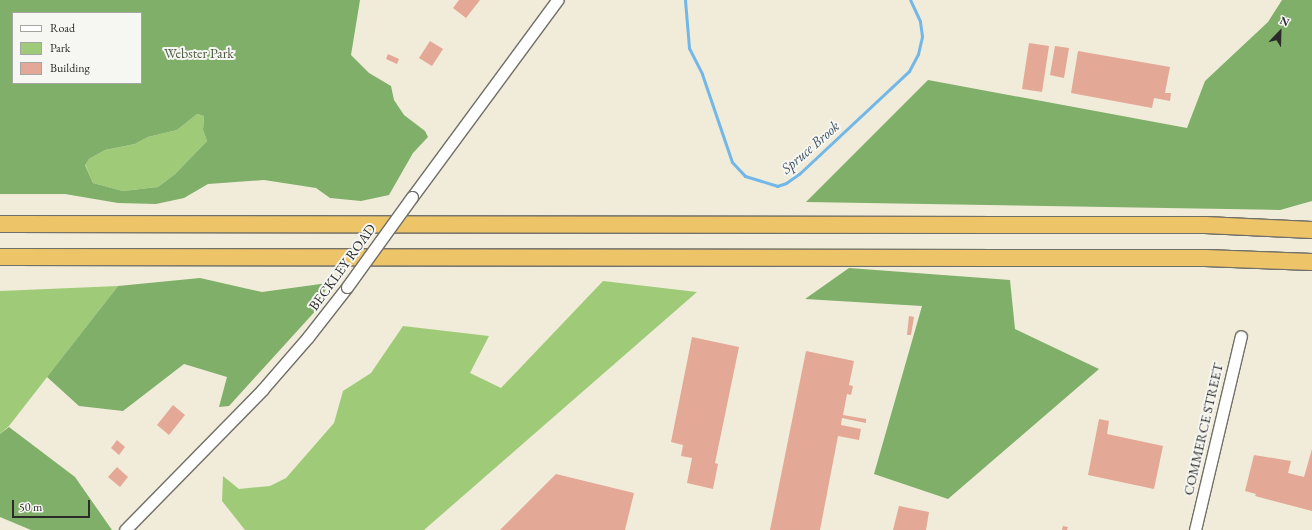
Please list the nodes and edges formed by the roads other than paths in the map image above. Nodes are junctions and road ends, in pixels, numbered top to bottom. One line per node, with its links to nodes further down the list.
1 (557, 0): 7 (street, BECKLEY ROAD, bridge)
2 (0, 224): 3 (highway)
3 (1312, 230)
4 (0, 257): 5 (highway)
5 (1312, 262)
6 (1241, 336): 8 (street, COMMERCE STREET)
7 (125, 530)
8 (1195, 530)

